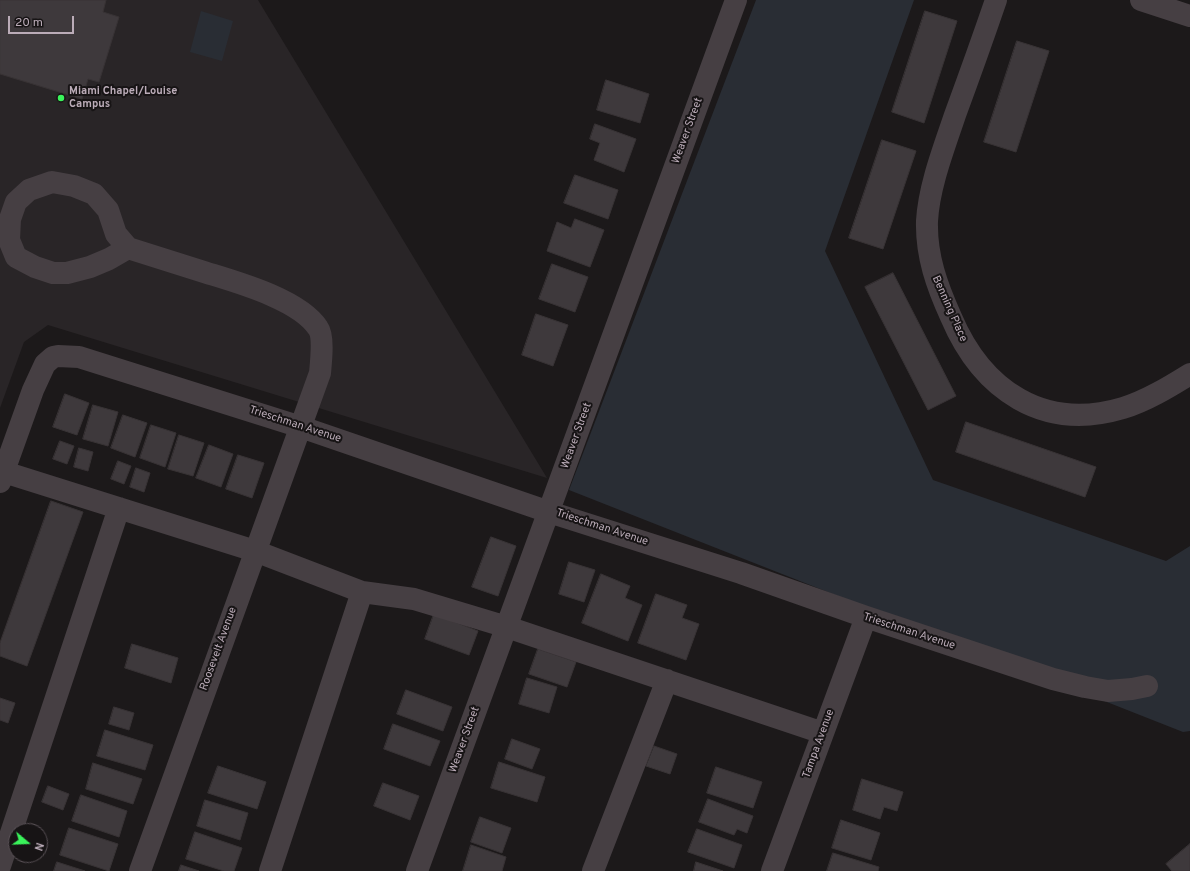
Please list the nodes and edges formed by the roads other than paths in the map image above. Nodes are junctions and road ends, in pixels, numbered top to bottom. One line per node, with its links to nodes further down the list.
1 (736, 0): 10 (street, Weaver Street)
2 (996, 0): 6 (street, Benning Place)
3 (1141, 0): 4 (street)
4 (1190, 16)
5 (128, 248): 5 (street); 7 (street, Roosevelt Avenue)
6 (1190, 374)
7 (301, 427): 8 (street, Trieschman Avenue); 10 (street, Trieschman Avenue); 11 (street, Roosevelt Avenue)
8 (2, 477): 9 (street)
9 (119, 508): 11 (street); 18 (street)
10 (549, 512): 13 (street, Trieschman Avenue); 14 (street, Weaver Street)
11 (255, 550): 12 (street); 19 (street, Roosevelt Avenue)
12 (362, 592): 14 (street); 20 (street)
13 (866, 618): 16 (street, Trieschman Avenue); 17 (street, Tampa Avenue)
14 (507, 627): 15 (street); 21 (street, Weaver Street)
15 (667, 680): 17 (street); 22 (street)
16 (1147, 686)
17 (823, 732): 23 (street, Tampa Avenue)
18 (0, 866)
19 (140, 871)
20 (270, 871)
21 (417, 871)
22 (593, 871)
23 (772, 871)

